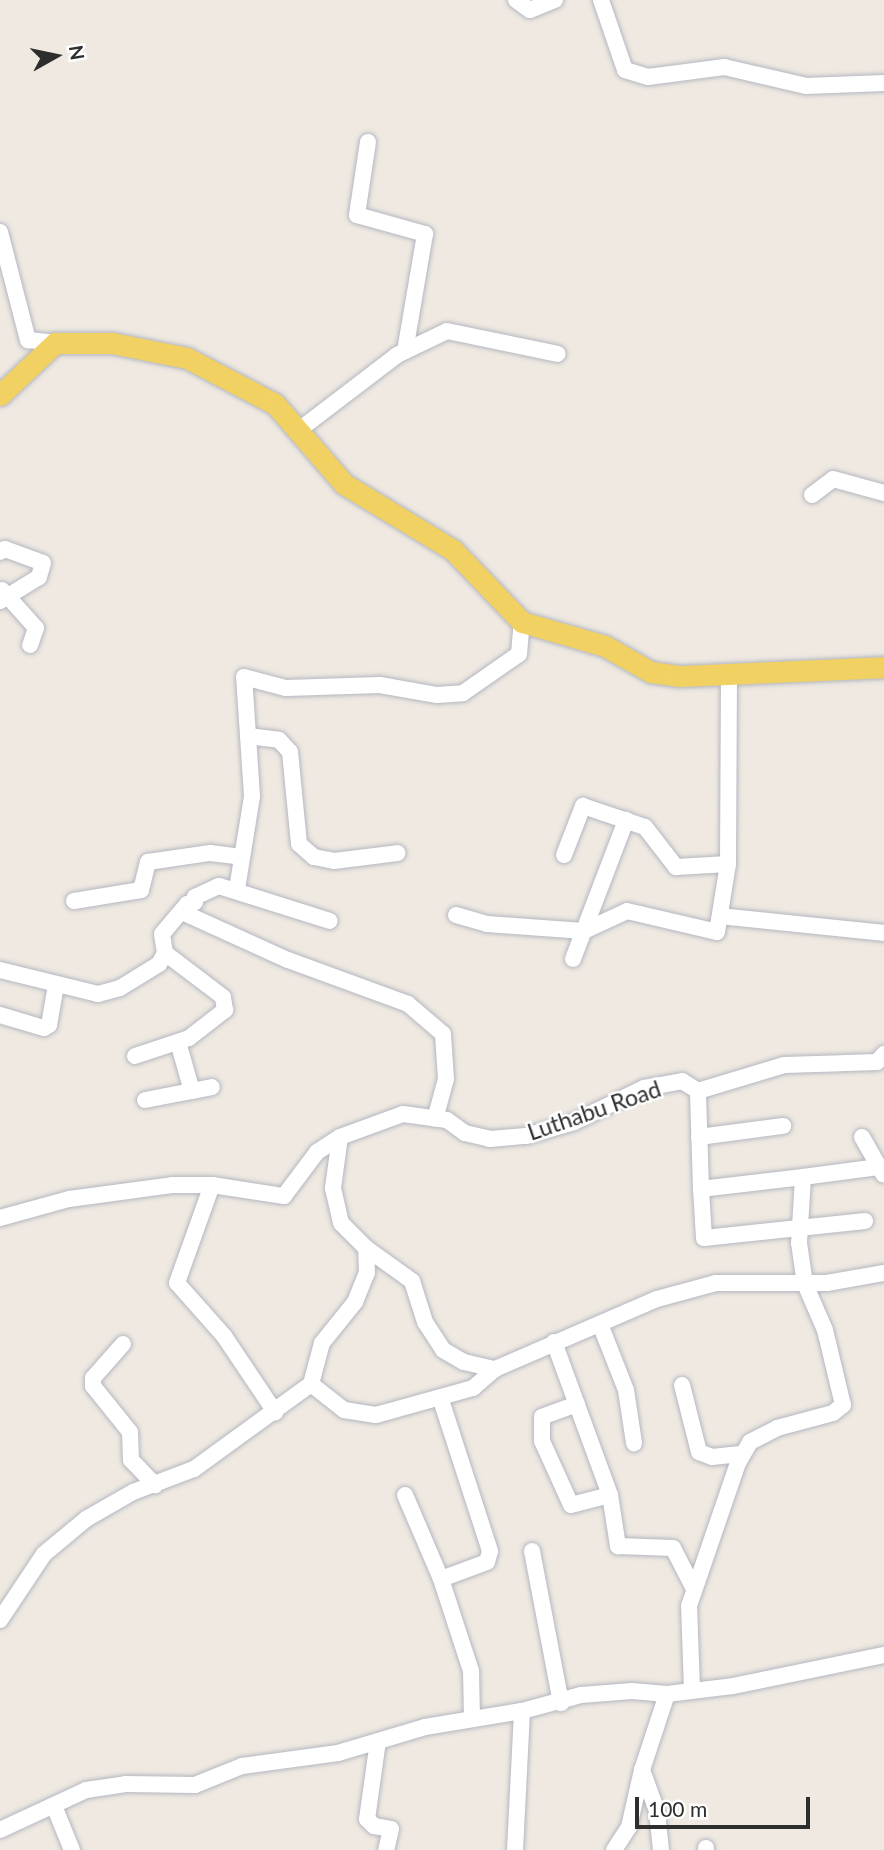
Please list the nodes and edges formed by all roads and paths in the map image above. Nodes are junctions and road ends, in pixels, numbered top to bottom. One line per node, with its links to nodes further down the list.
1 (516, 0): 2 (street)
2 (555, 0)
3 (601, 0): 4 (street)
4 (884, 83)
5 (368, 142): 8 (street)
6 (0, 232): 7 (street)
7 (55, 343): 10 (main road); 11 (main road)
8 (405, 351): 9 (street); 11 (street)
9 (558, 354)
10 (0, 395)
11 (299, 430): 16 (main road)
12 (884, 493): 13 (street)
13 (811, 495)
14 (0, 552): 15 (street)
15 (2, 595): 17 (street)
16 (522, 622): 19 (main road); 20 (street)
17 (30, 645)
18 (884, 667): 19 (main road)
19 (729, 674): 25 (street)
20 (248, 736): 22 (street); 24 (street)
21 (626, 820): 23 (street); 25 (street); 32 (street)
22 (398, 853)
23 (564, 855)
24 (242, 857): 26 (street); 27 (street)
25 (728, 864): 30 (street)
26 (237, 889): 28 (street); 31 (street)
27 (74, 901)
28 (182, 912): 34 (street); 46 (street)
29 (456, 915): 32 (street)
30 (720, 916): 32 (street); 33 (street)
31 (330, 921)
32 (584, 931): 35 (street)
33 (884, 933)
34 (166, 953): 37 (street); 39 (street)
35 (573, 959)
36 (0, 971): 37 (street)
37 (56, 986): 38 (street)
38 (0, 1015)
39 (178, 1042): 41 (street); 43 (street)
40 (884, 1055): 44 (street, Luthabu Road)
41 (135, 1056)
42 (212, 1087): 43 (street)
43 (192, 1091): 45 (street)
44 (698, 1091): 46 (street, Luthabu Road); 49 (street)
45 (145, 1100)
46 (435, 1119): 48 (street, Luthabu Road)
47 (783, 1126): 49 (street)
48 (340, 1137): 53 (street, Luthabu Road); 58 (street)
49 (699, 1137): 54 (street)
50 (862, 1137): 51 (street)
51 (881, 1171): 52 (street)
52 (803, 1177): 54 (street); 57 (street)
53 (212, 1185): 55 (street, Luthabu Road); 69 (street)
54 (701, 1189): 57 (street)
55 (0, 1218)
56 (865, 1221): 57 (street)
57 (802, 1228): 60 (street)
58 (366, 1248): 64 (street); 65 (street)
59 (884, 1273): 60 (street)
60 (805, 1284): 61 (street); 71 (street)
61 (600, 1324): 62 (street); 70 (street)
62 (554, 1342): 64 (street); 68 (street)
63 (123, 1344): 72 (street)
64 (495, 1368): 67 (street)
65 (311, 1384): 67 (street); 69 (street)
66 (682, 1385): 71 (street)
67 (440, 1400): 76 (street)
68 (577, 1404): 74 (street); 74 (street)
69 (275, 1412): 72 (street)
70 (634, 1443)
71 (743, 1454): 77 (street)
72 (155, 1485): 78 (street)
73 (405, 1495): 76 (street)
74 (610, 1495): 77 (street)
75 (532, 1551): 82 (street)
76 (441, 1579): 84 (street)
77 (694, 1589): 80 (street)
78 (1, 1622)
79 (884, 1655): 80 (street)
80 (692, 1690): 81 (street)
81 (667, 1694): 82 (street); 86 (street)
82 (561, 1703): 83 (street)
83 (522, 1711): 84 (street); 91 (street)
84 (472, 1718): 85 (street)
85 (378, 1741): 87 (street); 90 (street)
86 (642, 1770): 92 (street); 93 (street)
87 (54, 1806): 88 (street); 89 (street)
88 (0, 1830)
89 (72, 1850)
90 (386, 1850)
91 (515, 1850)
92 (614, 1850)
93 (661, 1850)

